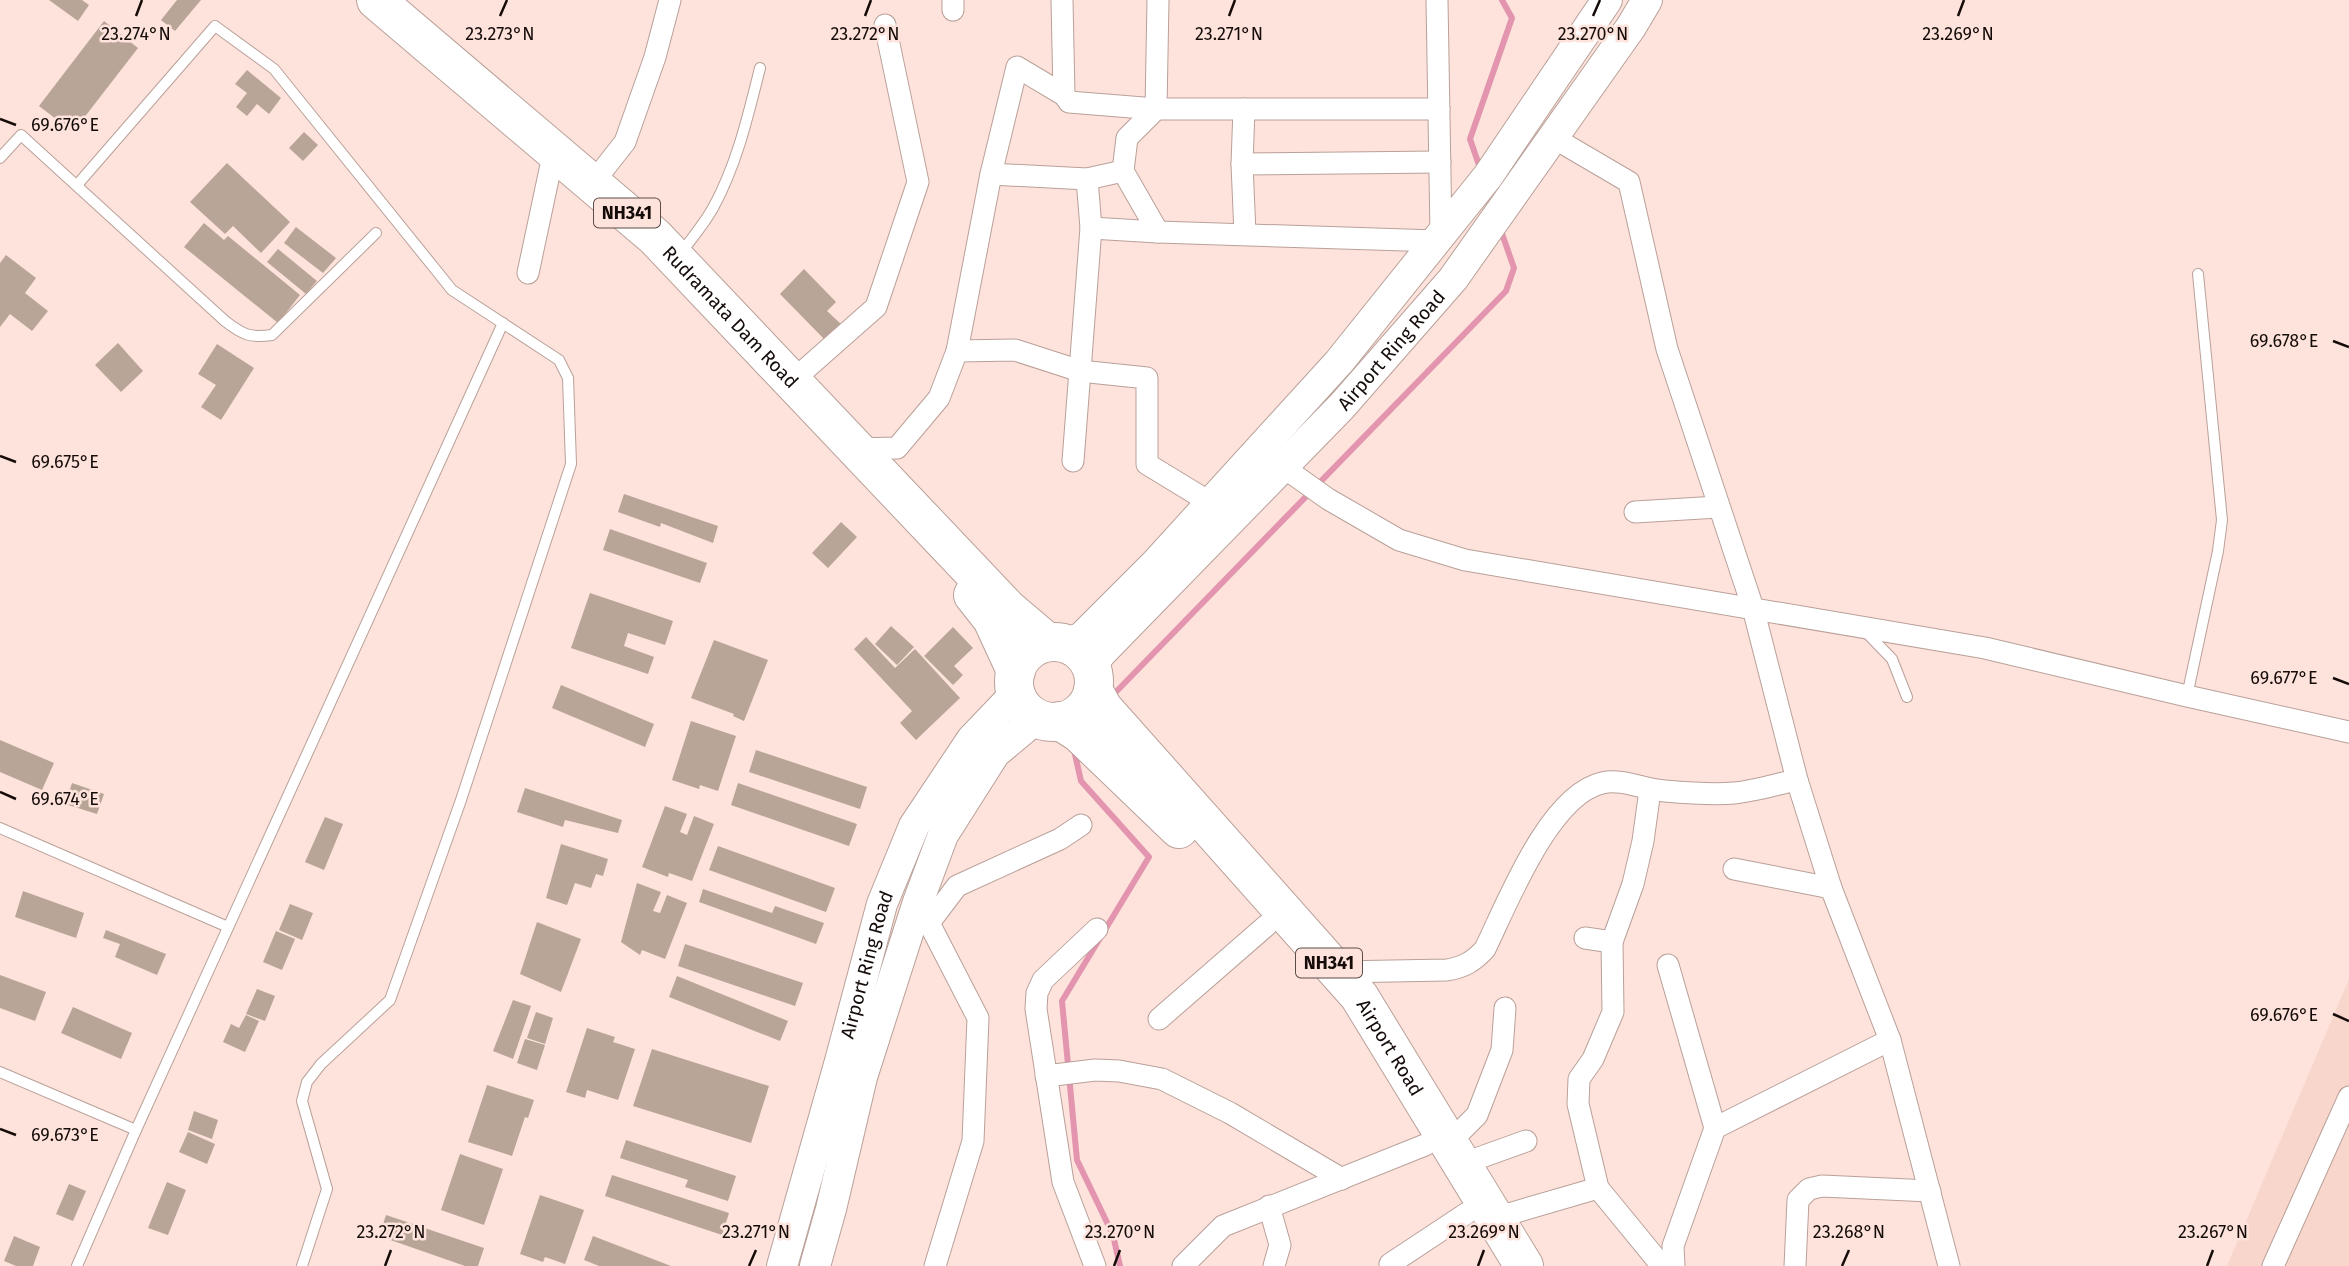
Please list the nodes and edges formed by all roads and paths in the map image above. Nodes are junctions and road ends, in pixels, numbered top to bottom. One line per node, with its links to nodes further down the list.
1 (670, 0): 22 (street)
2 (1062, 0): 10 (street)
3 (1158, 0): 11 (street)
4 (1437, 0): 13 (street)
5 (1647, 0): 14 (main road, Airport Ring Road)
6 (379, 1): 15 (highway, Rudramata Dam Road / NH341)
7 (1603, 2): 28 (main road, Airport Ring Road)
8 (885, 25): 35 (street)
9 (760, 68): 29 (lane)
10 (1064, 94): 11 (street); 20 (street)
11 (1156, 108): 12 (street); 19 (street)
12 (1244, 109): 13 (street); 18 (street)
13 (1439, 109): 17 (street)
14 (1554, 138): 38 (main road, Airport Ring Road); 40 (street)
15 (554, 151): 22 (highway, Rudramata Dam Road / NH341); 30 (street)
16 (0, 158): 23 (lane)
17 (1440, 162): 18 (street); 28 (street)
18 (1242, 164): 27 (street)
19 (1123, 171): 21 (street); 25 (street)
20 (991, 174): 21 (street); 33 (street)
21 (1087, 180): 24 (street)
22 (592, 184): 29 (highway, Rudramata Dam Road / NH341)
23 (77, 185): 26 (lane); 32 (lane)
24 (1091, 228): 25 (street); 34 (street)
25 (1158, 232): 27 (street)
26 (376, 233)
27 (1245, 234): 28 (street)
28 (1439, 237): 39 (main road, Airport Ring Road)
29 (676, 260): 35 (highway, Rudramata Dam Road / NH341)
30 (528, 274)
31 (2198, 274): 47 (lane)
32 (503, 323): 59 (lane); 82 (lane)
33 (957, 351): 34 (street); 36 (street)
34 (1080, 371): 37 (street); 39 (street)
35 (791, 382): 36 (highway, Rudramata Dam Road / NH341)
36 (855, 449): 44 (highway, NH341)
37 (1073, 461)
38 (1283, 467): 43 (street); 46 (main road, Airport Ring Road)
39 (1211, 503): 42 (main road, Airport Ring Road)
40 (1718, 507): 41 (street); 43 (street)
41 (1635, 512)
42 (1130, 589): 44 (main road); 46 (main road, Airport Ring Road)
43 (1753, 608): 45 (street); 52 (street)
44 (1005, 618): 46 (highway, NH341); 49 (highway, NH341); 51 (main road)
45 (1860, 626): 47 (street); 48 (lane)
46 (1075, 660): 49 (highway); 49 (highway); 64 (highway, Airport Road / NH341)
47 (2188, 696): 50 (street)
48 (1906, 697)
49 (1032, 701): 51 (main road, Airport Ring Road); 58 (highway, Airport Road / NH341); 84 (main road, Airport Ring Road)
50 (2349, 732)
51 (972, 738): 83 (main road, Airport Ring Road)
52 (1797, 780): 53 (street); 57 (street)
53 (1650, 790): 62 (street); 64 (street)
54 (1081, 825): 85 (street)
55 (0, 828): 59 (lane)
56 (1734, 869): 57 (street)
57 (1831, 888): 67 (street)
58 (1267, 925): 66 (street); 74 (highway, Airport Road / NH341)
59 (228, 927): 72 (lane)
60 (1097, 929): 69 (street)
61 (1585, 939): 62 (street)
62 (1612, 942): 76 (street)
63 (1668, 965): 71 (street)
64 (1337, 972): 74 (highway, Airport Road / NH341)
65 (1505, 1008): 74 (street)
66 (1159, 1019)
67 (1890, 1040): 71 (street); 77 (street)
68 (0, 1072): 72 (lane)
69 (1062, 1074): 75 (street); 86 (street)
70 (2349, 1097): 95 (street)
71 (1715, 1128): 92 (street)
72 (136, 1130): 81 (lane)
73 (1526, 1141): 74 (street)
74 (1446, 1151): 75 (street); 79 (highway, Airport Road / NH341)
75 (1342, 1179): 78 (street)
76 (1598, 1188): 79 (street); 91 (street)
77 (1930, 1191): 93 (street); 94 (street)
78 (1269, 1206): 87 (street); 88 (street)
79 (1481, 1215): 80 (street); 89 (highway, Airport Road / NH341); 90 (highway, Airport Road / NH341)
80 (1390, 1264)
81 (77, 1266)
82 (302, 1266)
83 (782, 1266)
84 (815, 1266)
85 (935, 1266)
86 (1095, 1266)
87 (1183, 1266)
88 (1274, 1266)
89 (1499, 1266)
90 (1524, 1266)
91 (1662, 1266)
92 (1674, 1266)
93 (1795, 1266)
94 (1949, 1266)
95 (2273, 1266)

